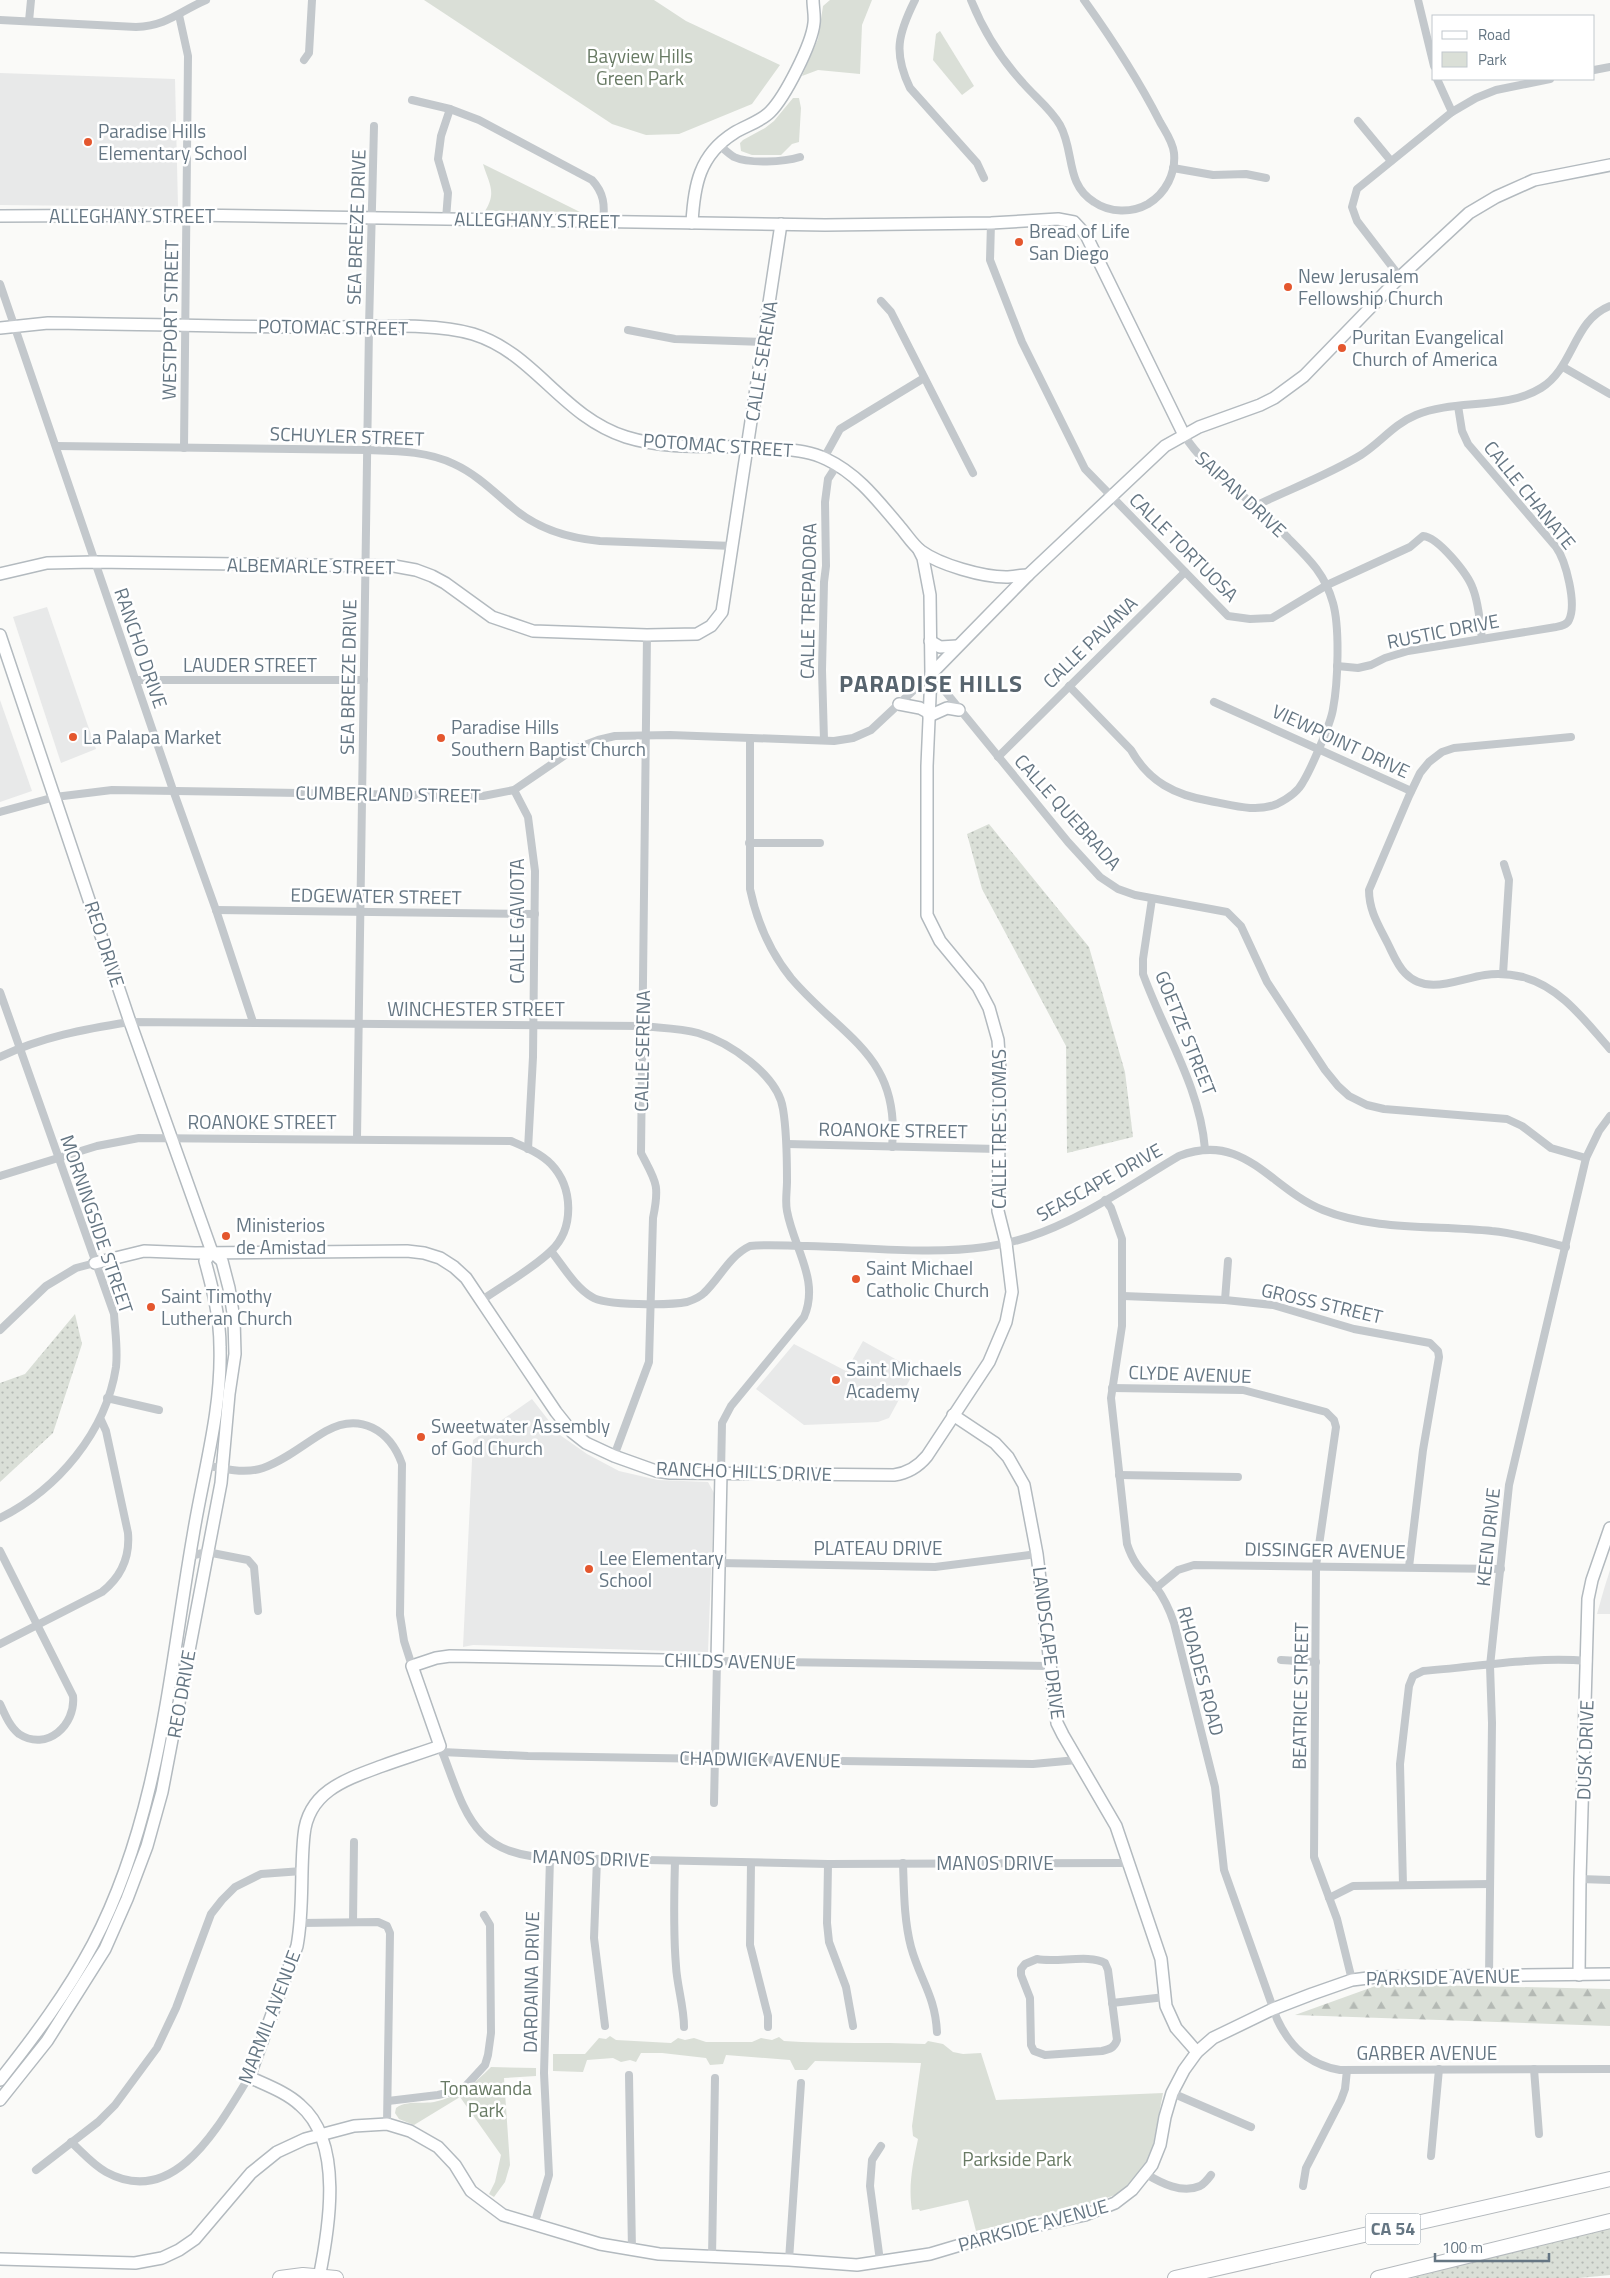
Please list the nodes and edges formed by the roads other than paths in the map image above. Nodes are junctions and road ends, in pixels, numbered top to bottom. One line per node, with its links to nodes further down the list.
1 (31, 0): 11 (street)
2 (206, 0): 9 (street)
3 (312, 0): 13 (street)
4 (813, 0): 23 (street)
5 (916, 0): 28 (street)
6 (971, 0): 27 (street)
7 (1084, 0): 27 (street)
8 (1418, 0): 12 (street)
9 (179, 15): 11 (street); 30 (street, WESTPORT STREET)
10 (0, 20): 11 (street)
11 (29, 21)
12 (1432, 58)
13 (304, 60)
14 (1610, 67): 15 (street)
15 (1595, 70)
16 (1437, 80): 20 (street)
17 (1545, 80): 20 (street)
18 (412, 100): 19 (street)
19 (450, 109): 33 (street); 34 (street)
20 (1452, 112): 25 (street)
21 (1358, 121): 25 (street)
22 (374, 126): 32 (street, SEA BREEZE DRIVE)
23 (719, 145): 24 (street); 36 (street)
24 (800, 157)
25 (1391, 160): 39 (street)
26 (1610, 166): 39 (street)
27 (1173, 168): 29 (street)
28 (984, 178)
29 (1266, 178)
30 (188, 215): 31 (street, ALLEGHANY STREET); 32 (street, ALLEGHANY STREET); 43 (street, WESTPORT STREET)
31 (0, 216)
32 (372, 217): 33 (street, ALLEGHANY STREET); 45 (street, SEA BREEZE DRIVE)
33 (446, 219): 34 (street, ALLEGHANY STREET)
34 (603, 222): 36 (street, ALLEGHANY STREET)
35 (1074, 222): 37 (street, ALLEGHANY STREET); 53 (street, SAIPAN DRIVE)
36 (692, 223): 38 (street, ALLEGHANY STREET)
37 (991, 223): 38 (street, ALLEGHANY STREET); 61 (street, CALLE TORTUOSA)
38 (781, 224): 48 (street, CALLE SERENA)
39 (1400, 277): 53 (street)
40 (0, 284): 44 (street, RANCHO DRIVE)
41 (880, 302): 50 (street)
42 (1610, 306): 49 (street)
43 (185, 325): 44 (street, POTOMAC STREET); 45 (street, POTOMAC STREET); 56 (street, WESTPORT STREET)
44 (14, 326): 46 (street, POTOMAC STREET); 54 (street, RANCHO DRIVE)
45 (369, 327): 55 (street, POTOMAC STREET); 57 (street, SEA BREEZE DRIVE)
46 (0, 328)
47 (628, 330): 48 (street)
48 (764, 342): 55 (street, CALLE SERENA)
49 (1563, 367): 51 (street); 52 (street)
50 (924, 378): 58 (street); 60 (street)
51 (1610, 394)
52 (1458, 406): 62 (street); 71 (street, CALLE CHANATE)
53 (1184, 435): 61 (street); 62 (street, SAIPAN DRIVE)
54 (56, 446): 56 (street, SCHUYLER STREET); 65 (street, RANCHO DRIVE)
55 (747, 446): 58 (street, POTOMAC STREET); 63 (street, CALLE SERENA)
56 (184, 448): 57 (street, SCHUYLER STREET)
57 (368, 450): 63 (street, SCHUYLER STREET); 66 (street, SEA BREEZE DRIVE)
58 (824, 458): 59 (street, POTOMAC STREET)
59 (838, 465): 64 (street, POTOMAC STREET); 90 (street, CALLE TREPADORA)
60 (973, 474)
61 (1110, 496): 67 (street, CALLE TORTUOSA); 69 (street)
62 (1255, 506): 70 (street, SAIPAN DRIVE)
63 (733, 546): 72 (street, CALLE SERENA)
64 (919, 550): 69 (street, POTOMAC STREET); 76 (street, CALLE TRES LOMAS)
65 (94, 562): 66 (street, ALBEMARLE STREET); 68 (street, ALBEMARLE STREET); 80 (street, RANCHO DRIVE)
66 (366, 565): 74 (street, ALBEMARLE STREET); 81 (street, SEA BREEZE DRIVE)
67 (1185, 572): 70 (street, CALLE TORTUOSA); 82 (street, CALLE PAVANA)
68 (0, 574)
69 (1028, 575): 77 (street, CUMBERLAND STREET)
70 (1326, 585): 75 (street, CALLE TORTUOSA); 78 (street, SAIPAN DRIVE)
71 (1556, 627): 75 (street, RUSTIC DRIVE)
72 (697, 634): 74 (street, ALBEMARLE STREET)
73 (0, 635): 97 (street, REO DRIVE)
74 (647, 635): 87 (street, CALLE SERENA)
75 (1482, 639): 78 (street, RUSTIC DRIVE)
76 (930, 641): 77 (street); 79 (street, CALLE TRES LOMAS)
77 (958, 646): 79 (street, CUMBERLAND STREET)
78 (1337, 666): 91 (street, SAIPAN DRIVE)
79 (931, 674): 84 (street, CUMBERLAND STREET); 85 (street, CALLE QUEBRADA); 86 (street, CALLE TRES LOMAS)
80 (136, 680): 81 (street, LAUDER STREET); 93 (street, RANCHO DRIVE)
81 (364, 680): 96 (street, SEA BREEZE DRIVE)
82 (1069, 686): 91 (street, SAIPAN DRIVE); 92 (street, CALLE PAVANA)
83 (1214, 702): 91 (street, VIEWPOINT DRIVE)
84 (898, 704): 86 (street); 90 (street, CUMBERLAND STREET)
85 (959, 710): 86 (street); 92 (street, CALLE QUEBRADA)
86 (929, 714): 122 (street, CALLE TRES LOMAS)
87 (646, 735): 89 (street, CUMBERLAND STREET); 94 (street, CUMBERLAND STREET); 112 (street, CALLE SERENA)
88 (1571, 737): 95 (street)
89 (750, 738): 90 (street, CUMBERLAND STREET); 99 (street)
90 (824, 740)
91 (1318, 748): 95 (street, VIEWPOINT DRIVE)
92 (998, 758): 102 (street, CALLE QUEBRADA)
93 (173, 790): 96 (street, CUMBERLAND STREET); 97 (street, CUMBERLAND STREET); 103 (street, RANCHO DRIVE)
94 (514, 790): 96 (street, CUMBERLAND STREET); 105 (street, CALLE GAVIOTA)
95 (1411, 791): 106 (street, VIEWPOINT DRIVE)
96 (362, 794): 104 (street, SEA BREEZE DRIVE)
97 (55, 797): 98 (street, CUMBERLAND STREET); 108 (street, REO DRIVE)
98 (0, 812)
99 (749, 843): 100 (street); 120 (street)
100 (820, 844)
101 (1504, 864): 106 (street)
102 (1152, 899): 123 (street, GOETZE STREET); 125 (street, CALLE QUEBRADA)
103 (216, 910): 104 (street, EDGEWATER STREET); 109 (street, RANCHO DRIVE)
104 (361, 910): 105 (street, EDGEWATER STREET); 110 (street, SEA BREEZE DRIVE)
105 (535, 914): 111 (street, CALLE GAVIOTA)
106 (1503, 974): 114 (street, VIEWPOINT DRIVE)
107 (0, 992): 113 (street, MORNINGSIDE STREET)
108 (130, 1022): 109 (street, WINCHESTER STREET); 113 (street, WINCHESTER STREET); 117 (street, REO DRIVE)
109 (253, 1022): 110 (street, WINCHESTER STREET)
110 (359, 1024): 111 (street, WINCHESTER STREET); 118 (street, SEA BREEZE DRIVE)
111 (532, 1026): 112 (street, WINCHESTER STREET); 121 (street, CALLE GAVIOTA)
112 (642, 1026): 119 (street, WINCHESTER STREET); 138 (street, CALLE SERENA)
113 (19, 1048): 115 (street, WINCHESTER STREET); 124 (street, MORNINGSIDE STREET)
114 (1610, 1049)
115 (0, 1056)
116 (1610, 1116): 125 (street, KEEN DRIVE)
117 (172, 1138): 118 (street, ROANOKE STREET); 124 (street, ROANOKE STREET); 132 (street, REO DRIVE)
118 (357, 1138): 121 (street, ROANOKE STREET)
119 (787, 1144): 120 (street, ROANOKE STREET); 129 (street, WINCHESTER STREET)
120 (892, 1147): 122 (street, ROANOKE STREET)
121 (528, 1149): 131 (street)
122 (998, 1149): 128 (street, CALLE TRES LOMAS)
123 (1205, 1150): 127 (street, SEASCAPE DRIVE); 130 (street, SEASCAPE DRIVE)
124 (57, 1157): 126 (street, ROANOKE STREET); 134 (street, MORNINGSIDE STREET)
125 (1586, 1158): 130 (street, KEEN DRIVE)
126 (0, 1176)
127 (1105, 1200): 128 (street, SEASCAPE DRIVE); 135 (street, RHOADES ROAD)
128 (1006, 1243): 129 (street, SEASCAPE DRIVE); 144 (street, CALLE TRES LOMAS)
129 (796, 1246): 138 (street, SEASCAPE DRIVE); 149 (street, WINCHESTER STREET)
130 (1566, 1247): 161 (street, KEEN DRIVE)
131 (551, 1251): 136 (street); 138 (street, SEASCAPE DRIVE)
132 (212, 1252): 134 (street, RANCHO HILLS DRIVE); 136 (street, RANCHO HILLS DRIVE); 147 (street, REO DRIVE); 148 (street, REO DRIVE)
133 (1228, 1260): 137 (street)
134 (95, 1263): 139 (street, RANCHO HILLS DRIVE); 141 (street, MORNINGSIDE STREET)
135 (1123, 1296): 137 (street, GROSS STREET); 140 (street, RHOADES ROAD)
136 (482, 1300): 146 (street, RANCHO HILLS DRIVE)
137 (1226, 1300): 160 (street, GROSS STREET)
138 (650, 1304): 146 (street, CALLE SERENA)
139 (0, 1330)
140 (1112, 1388): 143 (street, CLYDE AVENUE); 150 (street, RHOADES ROAD)
141 (107, 1398): 142 (street); 145 (street, MORNINGSIDE STREET)
142 (159, 1410)
143 (1326, 1412): 159 (street, BEATRICE STREET)
144 (953, 1415): 149 (street, RANCHO HILLS DRIVE); 156 (street, LANDSCAPE DRIVE)
145 (101, 1420): 152 (street, MORNINGSIDE STREET); 164 (street)
146 (614, 1456): 149 (street, RANCHO HILLS DRIVE)
147 (206, 1465): 148 (street); 157 (street, REO DRIVE)
148 (222, 1469): 155 (street, REO DRIVE); 170 (street, MANOS DRIVE)
149 (721, 1473): 158 (street)
150 (1119, 1475): 151 (street); 162 (street, RHOADES ROAD)
151 (1238, 1477)
152 (0, 1518)
153 (1610, 1528): 168 (street, DUSK DRIVE)
154 (0, 1551): 164 (street)
155 (206, 1552): 157 (street); 163 (street); 218 (street, REO DRIVE)
156 (1037, 1554): 158 (street, PLATEAU DRIVE); 171 (street, LANDSCAPE DRIVE)
157 (190, 1556): 215 (street, REO DRIVE)
158 (718, 1563): 167 (street)
159 (1316, 1566): 160 (street, DISSINGER AVENUE); 162 (street, DISSINGER AVENUE); 169 (street, BEATRICE STREET)
160 (1409, 1567): 161 (street, DISSINGER AVENUE)
161 (1501, 1569): 172 (street, KEEN DRIVE)
162 (1156, 1588): 201 (street, RHOADES ROAD)
163 (258, 1611)
164 (38, 1625): 165 (street); 173 (street)
165 (0, 1644)
166 (1281, 1660): 169 (street)
167 (717, 1661): 170 (street, CHILDS AVENUE); 171 (street, CHILDS AVENUE); 175 (street)
168 (1588, 1661): 172 (street); 187 (street, DUSK DRIVE)
169 (1316, 1662): 191 (street, BEATRICE STREET)
170 (412, 1666): 174 (street, MANOS DRIVE)
171 (1049, 1666): 176 (street, LANDSCAPE DRIVE)
172 (1490, 1666): 189 (street); 190 (street, KEEN DRIVE)
173 (0, 1704)
174 (441, 1749): 175 (street, CHADWICK AVENUE); 179 (street, MANOS DRIVE); 186 (street, CHADWICK AVENUE)
175 (716, 1759): 176 (street, CHADWICK AVENUE); 177 (street)
176 (1077, 1760): 182 (street, LANDSCAPE DRIVE)
177 (714, 1803)
178 (354, 1842): 193 (street)
179 (550, 1858): 180 (street, MANOS DRIVE); 233 (street, DARDAINA DRIVE)
180 (598, 1859): 181 (street, MANOS DRIVE); 202 (street)
181 (675, 1861): 183 (street, MANOS DRIVE); 204 (street)
182 (1128, 1862): 184 (street, MANOS DRIVE); 199 (street, LANDSCAPE DRIVE)
183 (751, 1863): 185 (street, MANOS DRIVE); 205 (street)
184 (903, 1863): 185 (street, MANOS DRIVE); 206 (street)
185 (828, 1864): 203 (street)
186 (302, 1870): 194 (street, MARMIL AVENUE); 224 (street)
187 (1580, 1879): 188 (street); 195 (street, DUSK DRIVE)
188 (1610, 1880)
189 (1403, 1884): 190 (street); 191 (street)
190 (1490, 1884): 197 (street, KEEN DRIVE)
191 (1329, 1898): 198 (street, BEATRICE STREET)
192 (484, 1915): 219 (street)
193 (353, 1922): 194 (street); 219 (street)
194 (301, 1924): 213 (street, MARMIL AVENUE)
195 (1579, 1974): 196 (street, PARKSIDE AVENUE); 197 (street, PARKSIDE AVENUE)
196 (1610, 1974)
197 (1489, 1976): 198 (street, PARKSIDE AVENUE)
198 (1352, 1980): 201 (street, PARKSIDE AVENUE)
199 (1165, 1997): 200 (street); 207 (street, LANDSCAPE DRIVE)
200 (1112, 2003): 200 (street)
201 (1273, 2009): 207 (street, PARKSIDE AVENUE); 211 (street, GARBER AVENUE)
202 (605, 2026)
203 (854, 2026)
204 (684, 2027)
205 (768, 2027)
206 (937, 2032)
207 (1197, 2052): 217 (street, PARKSIDE AVENUE)
208 (1439, 2068): 209 (street, GARBER AVENUE); 211 (street, GARBER AVENUE); 226 (street)
209 (1534, 2069): 210 (street, GARBER AVENUE); 222 (street)
210 (1610, 2069)
211 (1347, 2070): 231 (street)
212 (629, 2075): 234 (street)
213 (249, 2077): 223 (street); 224 (street, MARMIL AVENUE)
214 (715, 2078): 235 (street)
215 (0, 2080)
216 (801, 2083): 237 (street)
217 (1172, 2093): 221 (street); 228 (street, PARKSIDE AVENUE)
218 (0, 2100)
219 (388, 2101): 220 (street)
220 (387, 2124): 223 (street, PARKSIDE AVENUE); 233 (street, PARKSIDE AVENUE)
221 (1251, 2128)
222 (1539, 2134)
223 (320, 2135): 236 (street, PARKSIDE AVENUE); 239 (street)
224 (70, 2142): 227 (street)
225 (881, 2146): 238 (street)
226 (1431, 2156)
227 (36, 2170)
228 (1146, 2174): 229 (street); 238 (street, PARKSIDE AVENUE)
229 (1211, 2175)
230 (1610, 2179): 242 (highway, CA 54)
231 (1304, 2186)
232 (1610, 2221): 243 (highway, CA 54)
233 (534, 2224): 234 (street, PARKSIDE AVENUE)
234 (632, 2251): 235 (street, PARKSIDE AVENUE)
235 (712, 2258): 237 (street, PARKSIDE AVENUE)
236 (0, 2259)
237 (789, 2260): 238 (street, PARKSIDE AVENUE)
238 (880, 2261)
239 (319, 2277): 240 (highway); 241 (highway)
240 (280, 2278)
241 (336, 2278)
242 (1175, 2278)
243 (1378, 2278)

